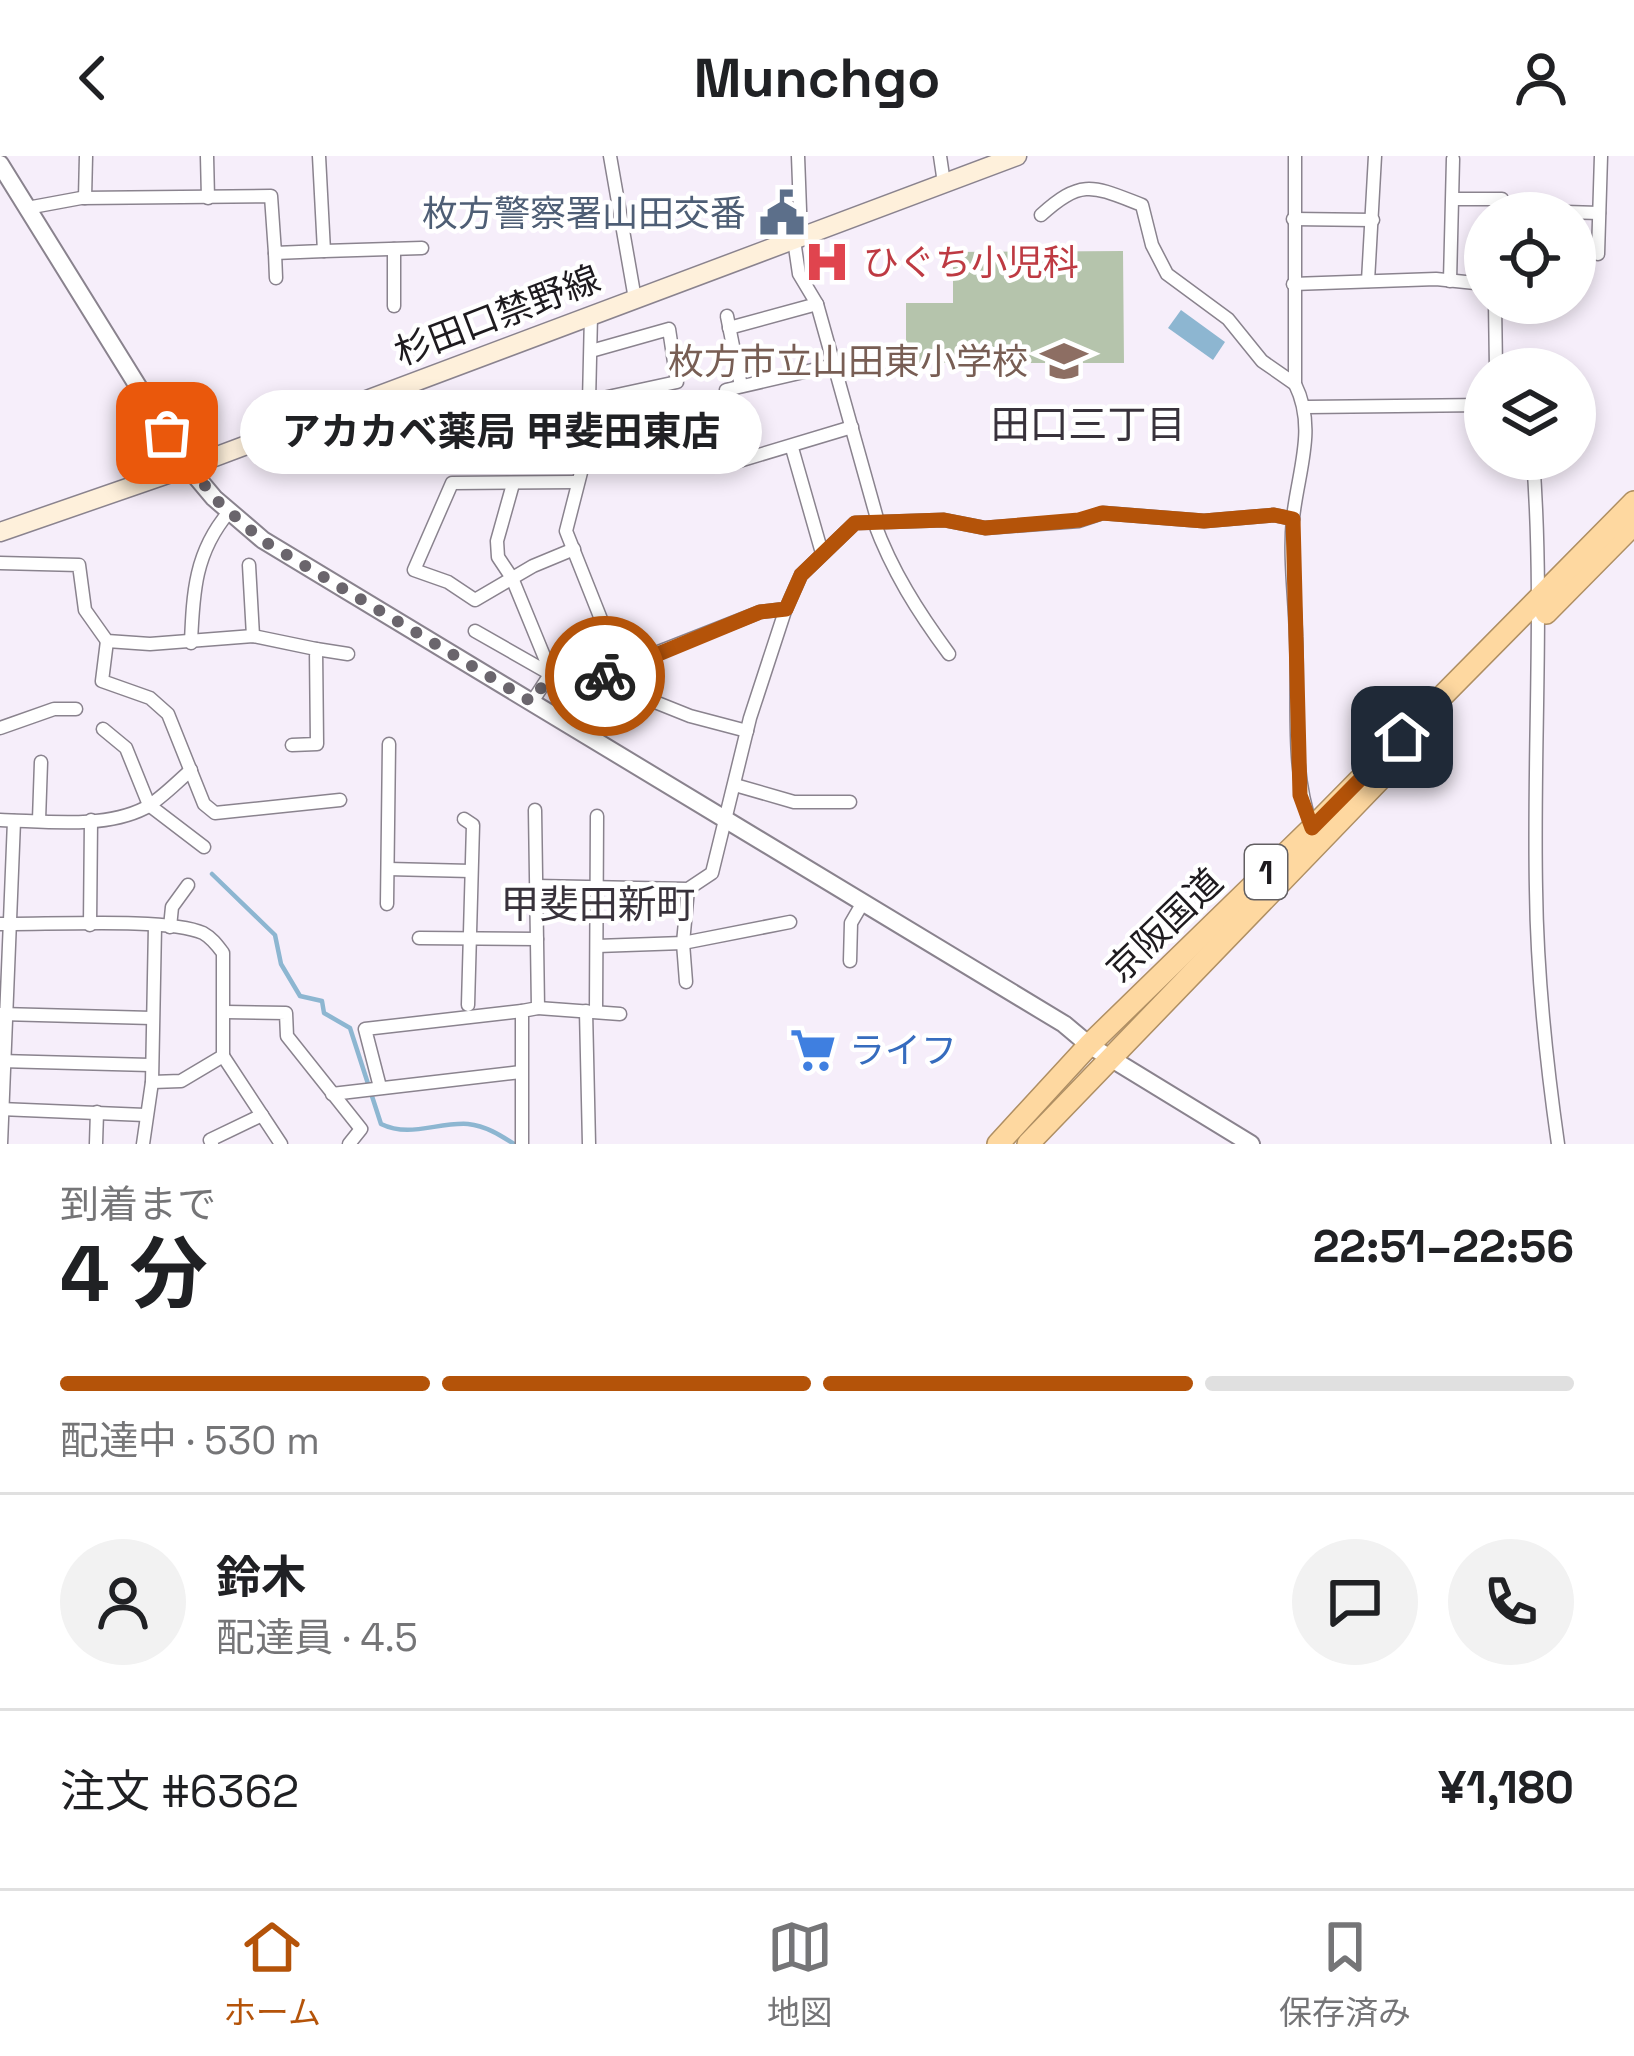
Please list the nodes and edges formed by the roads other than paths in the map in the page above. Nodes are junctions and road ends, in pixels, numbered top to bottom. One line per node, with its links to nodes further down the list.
1 (86, 156): 14 (street)
2 (207, 156): 15 (street)
3 (319, 156): 27 (street)
4 (610, 156): 35 (street)
5 (798, 156): 24 (street)
6 (940, 156): 13 (street)
7 (1017, 156): 13 (main road, 杉田口禁野線)
8 (1295, 156): 22 (street)
9 (1375, 156): 23 (street)
10 (1600, 156): 20 (street)
11 (1453, 160): 16 (street)
12 (0, 164): 18 (street)
13 (944, 183): 24 (main road, 杉田口禁野線)
14 (85, 199): 15 (street); 18 (street)
15 (208, 199): 28 (street)
16 (1453, 199): 17 (street); 32 (street)
17 (1464, 200)
18 (27, 208): 50 (street)
19 (1596, 213): 20 (street)
20 (1599, 213): 29 (street)
21 (1041, 215): 41 (street)
22 (1293, 219): 23 (street); 34 (street)
23 (1372, 220): 31 (street)
24 (797, 238): 35 (main road, 杉田口禁野線); 36 (street)
25 (422, 248): 26 (street)
26 (394, 249): 27 (street); 37 (street)
27 (324, 251): 28 (street)
28 (275, 253): 30 (street)
29 (1598, 254)
30 (276, 278)
31 (1368, 281): 32 (street); 34 (street)
32 (1450, 281): 33 (street)
33 (1464, 282)
34 (1293, 284): 41 (street)
35 (635, 299): 38 (main road, 杉田口禁野線)
36 (817, 304): 40 (street); 42 (street)
37 (394, 306)
38 (591, 316): 39 (street); 50 (main road, 杉田口禁野線)
39 (591, 351): 44 (street); 44 (street)
40 (834, 364): 42 (street); 47 (street)
41 (1295, 384): 46 (street)
42 (741, 386): 43 (street)
43 (726, 390)
44 (590, 401): 52 (street)
45 (1464, 405): 46 (street)
46 (1307, 407): 56 (street)
47 (852, 427): 48 (street); 57 (street)
48 (792, 448): 49 (street); 61 (street)
49 (729, 464)
50 (188, 467): 55 (street); 59 (main road, 杉田口禁野線)
51 (1535, 480): 66 (street)
52 (577, 482): 53 (street); 60 (street)
53 (513, 484): 64 (street); 64 (street)
54 (1634, 502): 66 (highway, 京阪国道 / 1)
55 (229, 512): 70 (street); 77 (street)
56 (1293, 519): 57 (street); 99 (street)
57 (876, 522): 61 (street); 73 (street)
58 (1634, 524): 66 (highway, 京阪国道 / 1)
59 (0, 532)
60 (574, 548): 64 (street); 74 (street)
61 (822, 553): 65 (street)
62 (0, 563): 69 (street)
63 (249, 565): 68 (street)
64 (512, 578): 75 (street)
65 (786, 609): 74 (street); 81 (street)
66 (1537, 612): 99 (highway, 京阪国道 / 1); 130 (highway, 京阪国道 / 1); 152 (street)
67 (476, 631): 75 (street)
68 (253, 636): 70 (street); 71 (street)
69 (106, 641): 70 (street); 87 (street)
70 (191, 643)
71 (316, 649): 72 (street); 82 (street)
72 (348, 654)
73 (949, 654)
74 (620, 667): 76 (street)
75 (551, 673): 76 (street); 77 (street)
76 (600, 680): 81 (street)
77 (532, 702): 95 (street)
78 (76, 709): 79 (street)
79 (0, 728)
80 (103, 729): 91 (street)
81 (747, 731): 88 (street)
82 (317, 744): 83 (street); 85 (street)
83 (333, 744)
84 (389, 744): 101 (street)
85 (292, 745)
86 (41, 761): 97 (street)
87 (191, 770): 89 (street); 91 (street)
88 (735, 785): 90 (street); 95 (street)
89 (340, 800)
90 (850, 802)
91 (149, 805): 98 (street); 100 (street)
92 (535, 810): 104 (street)
93 (597, 816): 105 (street)
94 (464, 819): 102 (street)
95 (727, 819): 106 (street); 108 (street)
96 (7, 820): 97 (street); 110 (street)
97 (39, 820): 98 (street)
98 (91, 820): 111 (street)
99 (1312, 828): 128 (highway, 京阪国道 / 1)
100 (204, 847)
101 (388, 869): 102 (street); 107 (street)
102 (471, 871): 114 (street)
103 (188, 885): 112 (street)
104 (536, 886): 105 (street); 115 (street)
105 (597, 887): 106 (street); 117 (street)
106 (688, 889): 116 (street)
107 (387, 904)
108 (862, 904): 118 (street); 128 (street)
109 (790, 922): 116 (street)
110 (4, 924): 111 (street); 125 (street)
111 (90, 925): 112 (street)
112 (162, 926): 124 (street); 127 (street)
113 (419, 938): 114 (street)
114 (469, 939): 115 (street); 120 (street)
115 (537, 939): 121 (street)
116 (683, 944): 117 (street); 119 (street)
117 (597, 946): 123 (street)
118 (850, 961)
119 (686, 982)
120 (468, 1005)
121 (538, 1008): 122 (street); 123 (street)
122 (522, 1011): 133 (street); 135 (street)
123 (591, 1011): 126 (street); 148 (street)
124 (226, 1012): 129 (street); 136 (street)
125 (3, 1014): 127 (street); 131 (street)
126 (620, 1014)
127 (152, 1018): 132 (street)
128 (1089, 1045): 130 (street); 149 (highway, 京阪国道 / 1)
129 (223, 1055): 134 (street); 139 (street)
130 (1113, 1058): 150 (highway, 京阪国道 / 1); 151 (street)
131 (2, 1061): 132 (street); 137 (street)
132 (150, 1065): 134 (street)
133 (521, 1072): 135 (street); 141 (street)
134 (152, 1082): 140 (street)
135 (372, 1088): 136 (street)
136 (332, 1094): 147 (street)
137 (1, 1109): 138 (street); 142 (street)
138 (97, 1112): 140 (street); 143 (street)
139 (262, 1114): 145 (street); 146 (street)
140 (145, 1115): 144 (street)
141 (522, 1142)
142 (1, 1144)
143 (96, 1144)
144 (143, 1144)
145 (212, 1144)
146 (280, 1144)
147 (349, 1144)
148 (589, 1144)
149 (998, 1144)
150 (1028, 1144)
151 (1251, 1144)
152 (1558, 1144)

